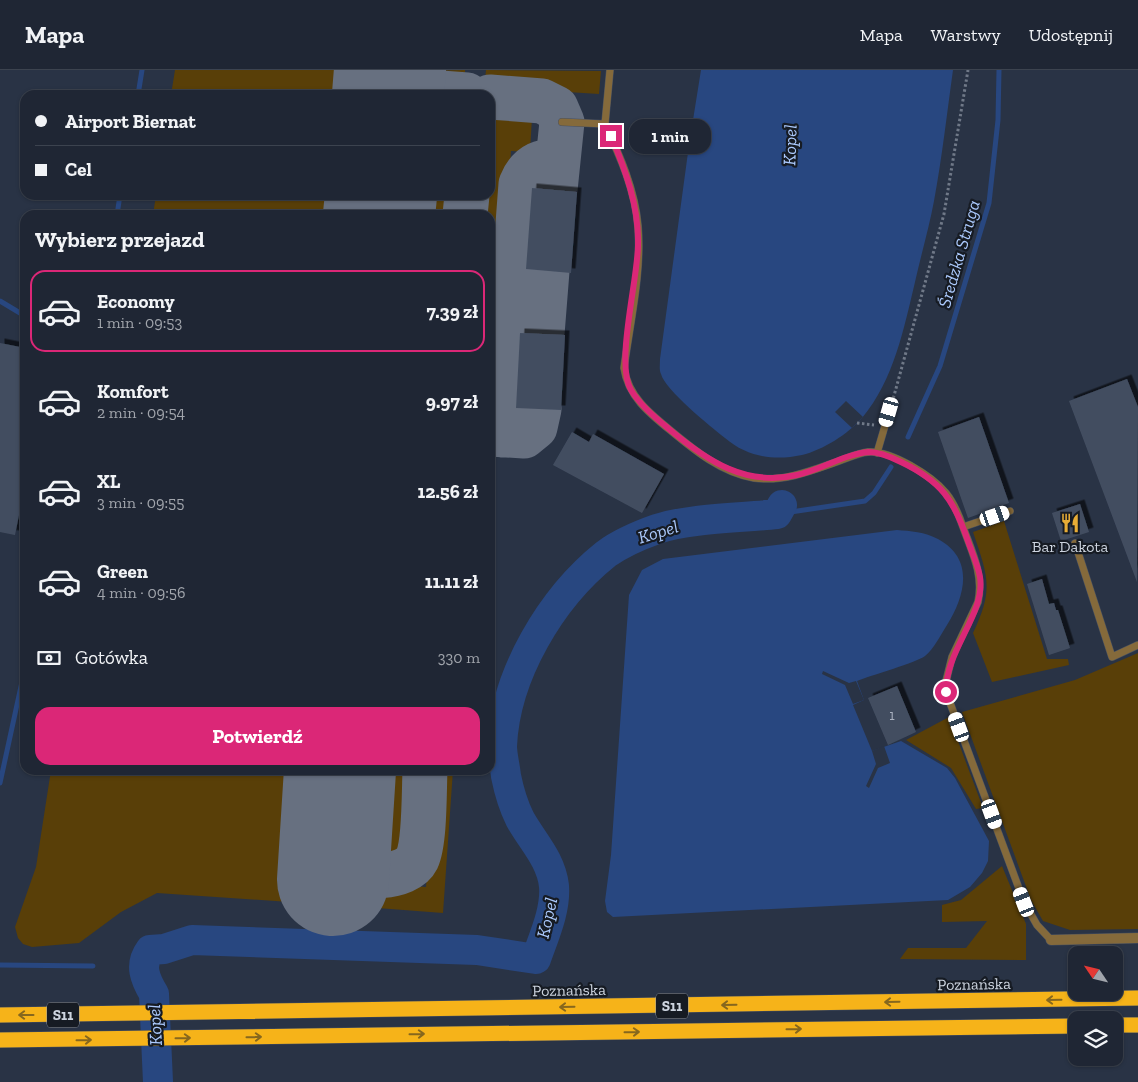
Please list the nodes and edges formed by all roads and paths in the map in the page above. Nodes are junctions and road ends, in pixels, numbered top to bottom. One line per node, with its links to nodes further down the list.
1 (610, 70): 4 (lane)
2 (968, 70): 5 (path)
3 (562, 122): 4 (lane)
4 (605, 124): 8 (lane)
5 (889, 412): 7 (lane)
6 (857, 423): 7 (path)
7 (885, 426): 8 (lane)
8 (877, 452): 10 (lane)
9 (1010, 511): 10 (lane)
10 (963, 527): 14 (lane)
11 (1075, 543): 12 (lane)
12 (1138, 645)
13 (1138, 938): 14 (street)
14 (1051, 940)
15 (1138, 998): 16 (highway, Poznańska / S11, one-way to 16)
16 (0, 1015)
17 (1123, 1025): 18 (highway)
18 (1138, 1025)
19 (1068, 1026): 20 (highway, S11, one-way to 19)
20 (0, 1040)

